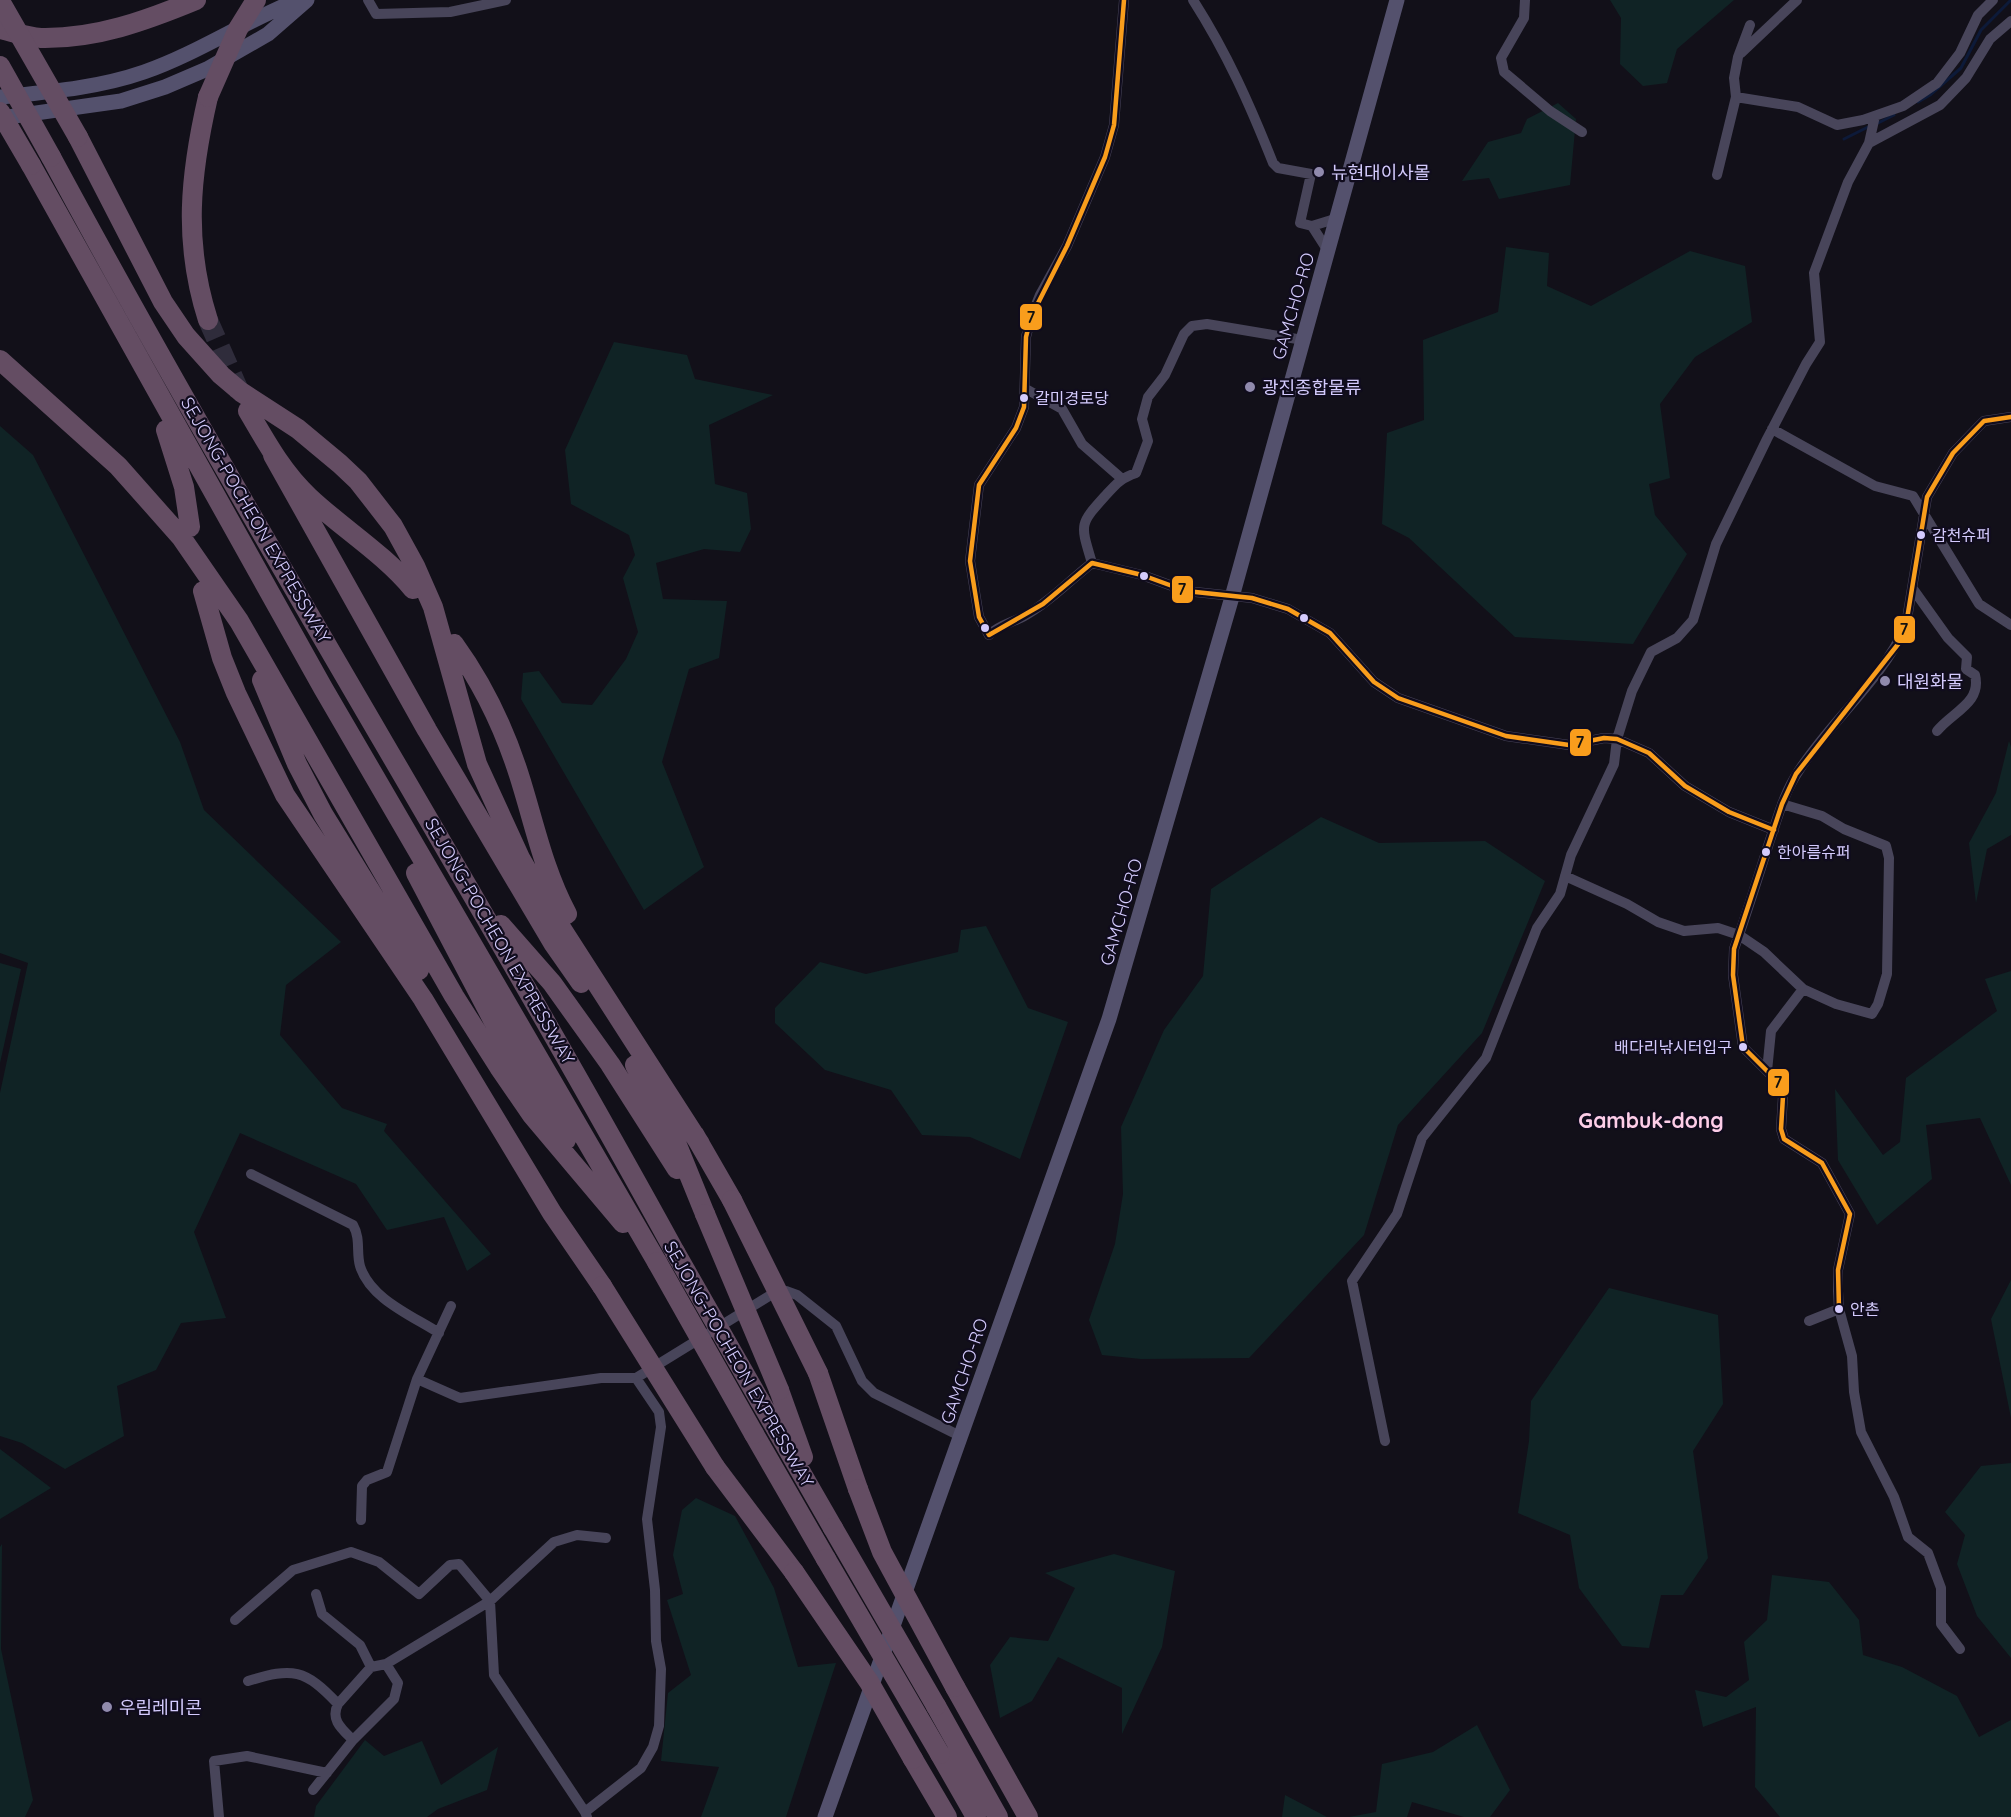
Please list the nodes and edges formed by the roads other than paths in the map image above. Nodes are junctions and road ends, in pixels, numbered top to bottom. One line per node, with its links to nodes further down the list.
1 (196, 0): 16 (highway)
2 (256, 0): 30 (highway, bridge)
3 (298, 0): 19 (main road)
4 (307, 0): 23 (main road)
5 (368, 0): 6 (street)
6 (506, 0)
7 (1124, 0): 34 (street)
8 (1193, 0): 28 (street)
9 (1397, 0): 27 (main road, GAMCHO-RO)
10 (1525, 0): 24 (street)
11 (1797, 0): 17 (street)
12 (1993, 0): 22 (street)
13 (0, 1): 60 (highway, bridge)
14 (2011, 21): 25 (street)
15 (1750, 25): 17 (street)
16 (0, 29)
17 (1738, 57): 20 (street)
18 (0, 66): 56 (highway, SEJONG-POCHEON EXPRESSWAY, bridge)
19 (0, 97)
20 (1736, 97): 22 (street); 26 (street)
21 (0, 112): 33 (highway, SEJONG-POCHEON EXPRESSWAY, bridge)
22 (1875, 117): 25 (street)
23 (0, 118)
24 (1582, 132)
25 (1870, 139): 37 (street)
26 (1716, 175)
27 (1338, 218): 28 (street); 29 (main road, GAMCHO-RO)
28 (1312, 226): 29 (street)
29 (1328, 251): 31 (main road, GAMCHO-RO)
30 (208, 320)
31 (1303, 340): 39 (street); 46 (main road, GAMCHO-RO)
32 (0, 360): 47 (highway)
33 (144, 372): 41 (highway); 50 (highway, SEJONG-POCHEON EXPRESSWAY)
34 (1026, 388): 39 (street); 42 (street)
35 (248, 411): 38 (highway)
36 (2011, 417): 40 (street)
37 (1772, 429): 40 (street); 52 (street)
38 (273, 455): 43 (highway); 63 (highway)
39 (1121, 478): 42 (street)
40 (1924, 511): 44 (street); 48 (street)
41 (190, 527)
42 (1092, 563): 46 (street)
43 (413, 589)
44 (1913, 589): 51 (street); 53 (street)
45 (203, 591): 65 (highway)
46 (1232, 597): 52 (street); 72 (main road, GAMCHO-RO)
47 (239, 621): 62 (highway); 65 (highway)
48 (2011, 625)
49 (454, 644): 60 (highway)
50 (323, 688): 62 (highway); 64 (highway, SEJONG-POCHEON EXPRESSWAY)
51 (1937, 731)
52 (1617, 739): 54 (street); 55 (street)
53 (1782, 804): 54 (street); 58 (street)
54 (1774, 830): 57 (street)
55 (1565, 876): 57 (street); 73 (street)
56 (472, 892): 63 (highway); 74 (highway, SEJONG-POCHEON EXPRESSWAY, bridge)
57 (1739, 935): 58 (street); 59 (street)
58 (1803, 989): 59 (street)
59 (1767, 1071): 67 (street)
60 (700, 1144): 94 (highway, bridge)
61 (251, 1174): 69 (street)
62 (600, 1195): 64 (highway)
63 (705, 1214): 74 (highway, bridge)
64 (657, 1262): 92 (highway, SEJONG-POCHEON EXPRESSWAY, bridge)
65 (602, 1286): 91 (highway, bridge)
66 (451, 1306): 69 (street)
67 (1839, 1309): 68 (street); 80 (street)
68 (1809, 1321)
69 (439, 1333): 71 (street)
70 (636, 1378): 71 (street); 72 (street); 88 (street)
71 (417, 1379): 75 (street)
72 (962, 1437): 90 (main road, GAMCHO-RO)
73 (1385, 1441)
74 (821, 1508): 93 (highway, SEJONG-POCHEON EXPRESSWAY, bridge)
75 (361, 1520)
76 (606, 1538): 78 (street)
77 (316, 1594): 82 (street)
78 (490, 1601): 79 (street); 81 (street); 88 (street)
79 (235, 1620)
80 (1960, 1649)
81 (386, 1664): 82 (street); 85 (street)
82 (371, 1666): 84 (street)
83 (248, 1681): 84 (street)
84 (338, 1704): 85 (street)
85 (353, 1740): 86 (street)
86 (327, 1773): 87 (street); 89 (street)
87 (313, 1790)
88 (586, 1815)
89 (219, 1817)
90 (825, 1817)
91 (947, 1817)
92 (976, 1817)
93 (998, 1817)
94 (1028, 1817)

